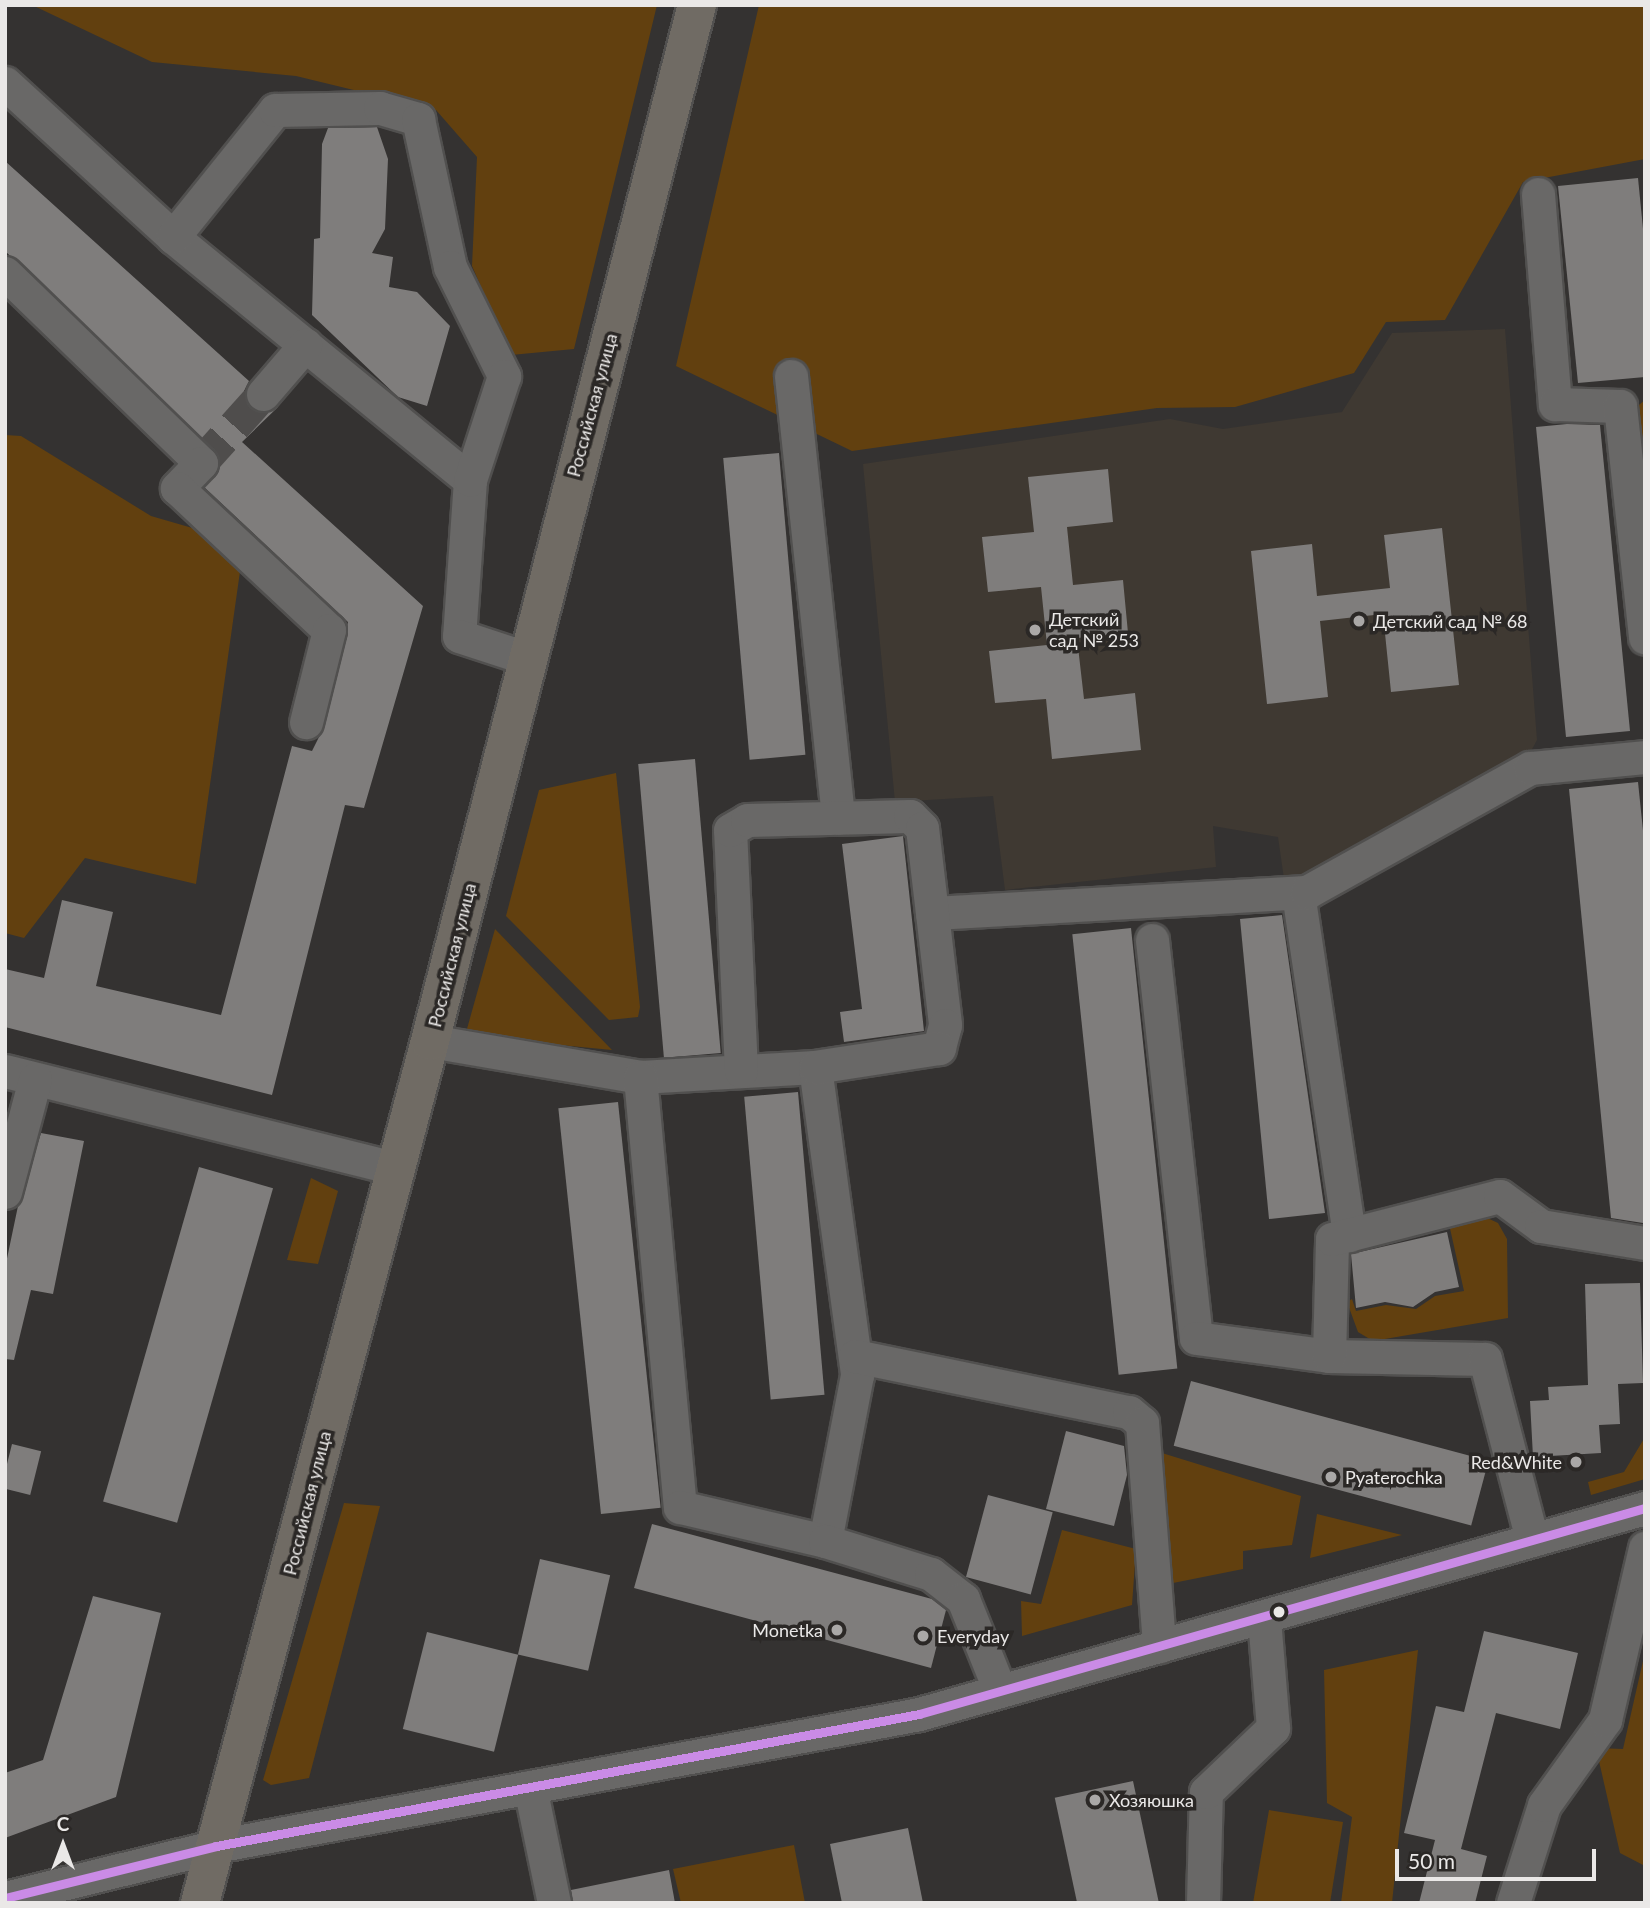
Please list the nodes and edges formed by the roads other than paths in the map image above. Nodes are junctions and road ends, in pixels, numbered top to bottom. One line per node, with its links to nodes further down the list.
1 (697, 5): 11 (main road, Российская улица)
2 (5, 83): 4 (street)
3 (1538, 194): 10 (street)
4 (173, 237): 6 (street); 9 (street)
5 (5, 273): 12 (street)
6 (305, 345): 8 (street); 9 (street)
7 (791, 376): 14 (street)
8 (264, 394)
9 (470, 480): 11 (street)
10 (1645, 638)
11 (526, 658): 18 (main road, Российская улица)
12 (306, 722)
13 (1645, 757): 15 (street)
14 (838, 818): 16 (street); 20 (street)
15 (1298, 892): 16 (street); 25 (street)
16 (932, 913): 19 (street)
17 (1152, 940): 28 (street)
18 (430, 1041): 22 (street); 23 (main road, Российская улица)
19 (815, 1067): 20 (street); 27 (street)
20 (741, 1071): 22 (street)
21 (20, 1075): 23 (street); 24 (street)
22 (640, 1077): 31 (street)
23 (393, 1168): 37 (main road, Российская улица)
24 (5, 1192)
25 (1349, 1235): 26 (street); 28 (street)
26 (1645, 1243)
27 (855, 1356): 31 (street); 34 (street)
28 (1329, 1356): 30 (street)
29 (1645, 1508): 30 (street)
30 (1532, 1540): 33 (street)
31 (825, 1541): 35 (street)
32 (1645, 1548): 42 (street)
33 (1264, 1618): 34 (street); 41 (street)
34 (1159, 1646): 35 (street)
35 (1000, 1691): 36 (street)
36 (530, 1787): 37 (street); 40 (street)
37 (216, 1846): 38 (street); 39 (main road, Российская улица)
38 (5, 1898)
39 (200, 1903)
40 (554, 1903)
41 (1203, 1903)
42 (1513, 1903)

